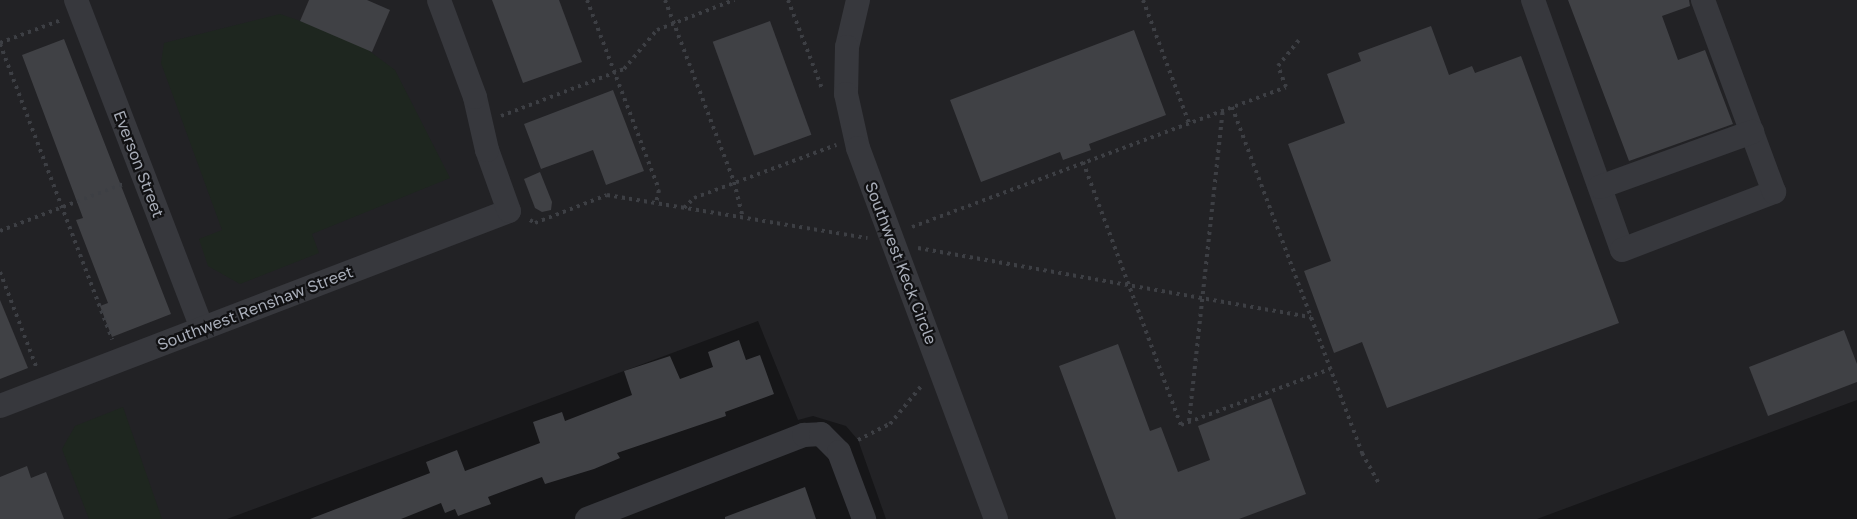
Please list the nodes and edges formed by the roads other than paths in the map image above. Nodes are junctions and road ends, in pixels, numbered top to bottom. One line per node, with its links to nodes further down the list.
1 (439, 0): 8 (street, Southwest Renshaw Street)
2 (858, 0): 13 (street, Southwest Keck Circle)
3 (1533, 0): 7 (street)
4 (1703, 0): 6 (street)
5 (78, 6): 8 (street, Everson Street)
6 (1752, 132): 7 (street); 7 (street)
7 (1600, 187)
8 (202, 328): 9 (street, Southwest Renshaw Street)
9 (0, 406)
10 (620, 513): 11 (street); 12 (street)
11 (587, 519)
12 (864, 519)
13 (996, 519)

